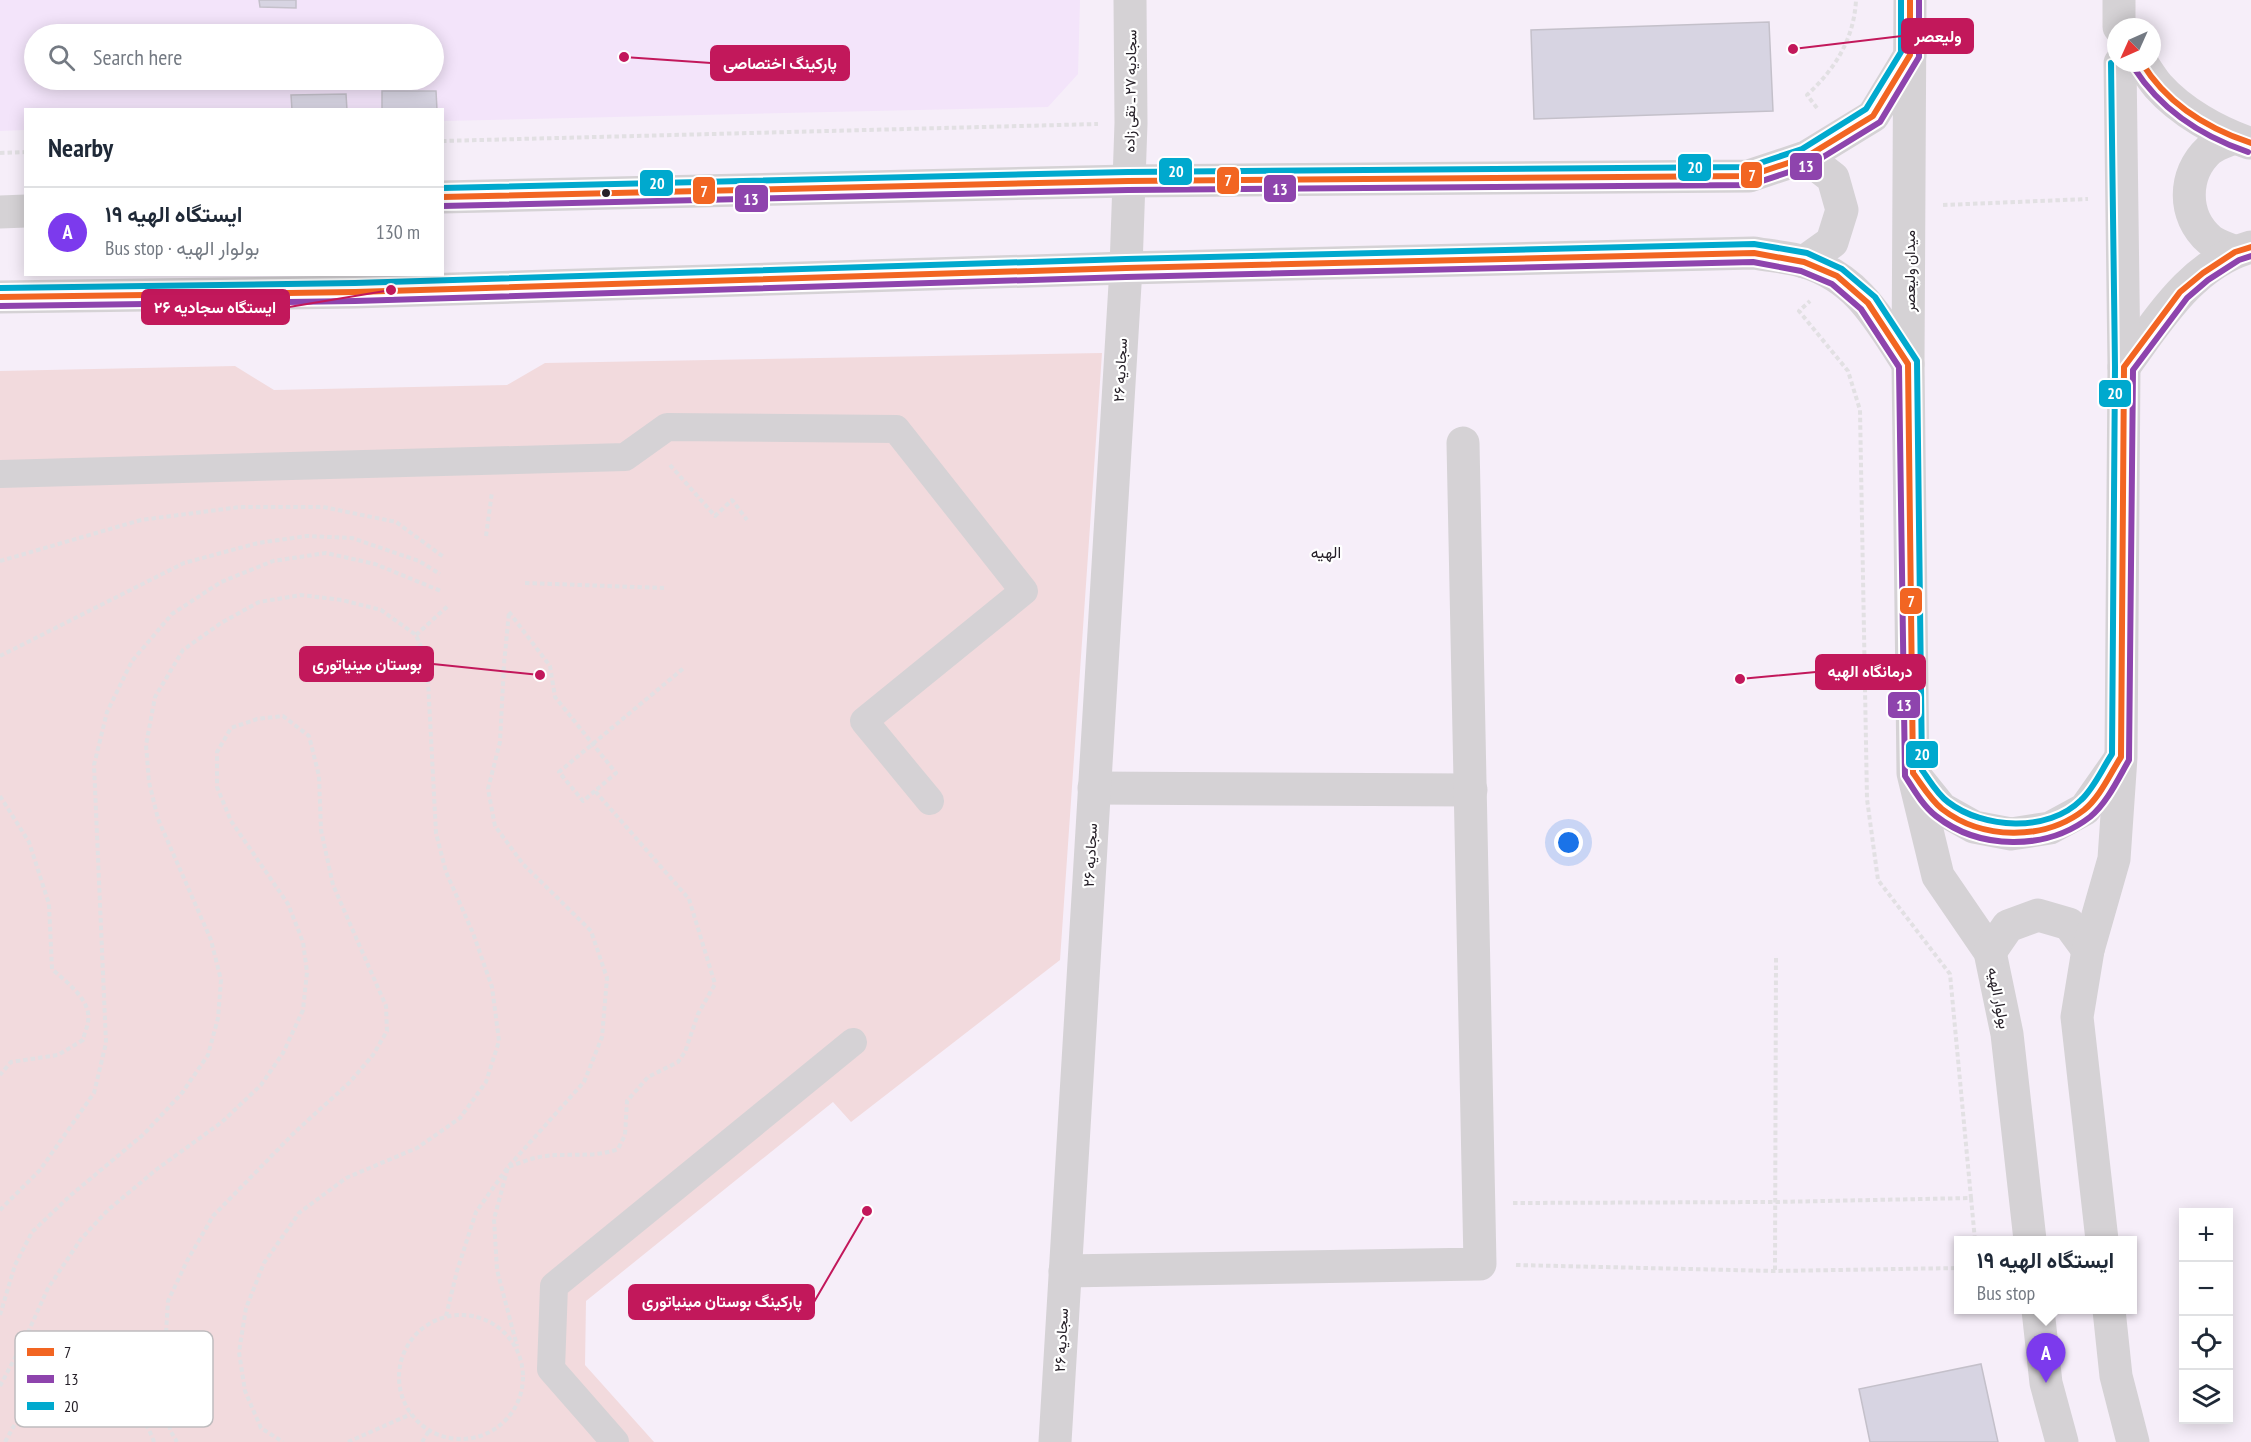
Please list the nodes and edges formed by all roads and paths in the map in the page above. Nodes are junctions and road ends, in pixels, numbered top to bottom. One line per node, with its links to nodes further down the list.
1 (1130, 0): 8 (main road, سجادیه ۲۷ ـ تقی زاده)
2 (1910, 0): 5 (main road, میدان ولیعصر)
3 (2119, 0): 4 (main road)
4 (2119, 18)
5 (1910, 55): 13 (main road); 17 (main road, میدان ولیعصر)
6 (2120, 72): 16 (main road)
7 (2148, 72): 10 (main road)
8 (1131, 123): 9 (path); 14 (main road, سجادیه ۲۷ ـ تقی زاده)
9 (444, 141)
10 (2243, 141): 20 (main road)
11 (24, 152): 12 (path)
12 (0, 153)
13 (1806, 157): 14 (main road); 21 (main road)
14 (1128, 181): 15 (main road); 22 (main road, سجادیه ۲۷ ـ تقی زاده)
15 (444, 197)
16 (2122, 197): 17 (path); 26 (main road)
17 (1909, 206): 25 (main road, میدان ولیعصر)
18 (24, 211): 19 (main road)
19 (0, 212)
20 (2243, 249): 26 (main road)
21 (1804, 262): 22 (main road); 23 (main road)
22 (1126, 268): 24 (main road); 46 (main road, سجادیه ۲۶)
23 (1837, 276): 25 (main road); 57 (path)
24 (0, 297)
25 (1908, 364): 45 (main road, میدان ولیعصر)
26 (2124, 367): 44 (main road)
27 (648, 440): 29 (street); 31 (path); 50 (street)
28 (1463, 443): 47 (main road)
29 (496, 461): 30 (street); 32 (path)
30 (0, 474)
31 (747, 520)
32 (486, 536)
33 (445, 558): 34 (path)
34 (0, 561)
35 (440, 574): 41 (path)
36 (525, 583): 37 (path)
37 (664, 588)
38 (441, 591): 60 (path)
39 (449, 605): 40 (path)
40 (416, 635): 68 (path); 87 (path)
41 (0, 656)
42 (685, 667): 43 (path)
43 (592, 744): 48 (path); 48 (path); 56 (path)
44 (2121, 757): 45 (main road); 51 (main road)
45 (1913, 773): 52 (main road, بولوار الهیه)
46 (1094, 788): 47 (main road); 66 (main road, سجادیه ۲۶)
47 (1471, 790): 59 (main road)
48 (595, 791): 56 (path)
49 (0, 796): 55 (path)
50 (930, 801)
51 (2088, 950): 52 (main road); 63 (main road)
52 (1990, 952): 62 (main road, بولوار الهیه)
53 (1776, 956): 58 (path)
54 (853, 1042): 90 (street)
55 (0, 1075)
56 (508, 1167): 71 (path); 75 (path)
57 (1971, 1198): 58 (path); 61 (path)
58 (1775, 1202): 59 (path); 67 (path)
59 (1479, 1203): 64 (main road)
60 (0, 1210)
61 (1975, 1236)
62 (2030, 1236)
63 (2102, 1236)
64 (1480, 1264): 66 (main road); 67 (path)
65 (1954, 1268): 67 (path)
66 (1065, 1271): 91 (main road, سجادیه ۲۶)
67 (1775, 1271)
68 (0, 1314)
69 (2038, 1314): 92 (main road)
70 (2109, 1314): 93 (main road)
71 (446, 1316): 75 (path); 77 (path)
72 (29, 1331): 73 (path)
73 (166, 1331)
74 (15, 1358): 76 (path)
75 (522, 1363): 83 (path)
76 (0, 1386)
77 (411, 1414): 81 (path); 88 (path)
78 (15, 1422): 84 (path)
79 (149, 1427): 85 (path)
80 (170, 1427): 86 (path)
81 (429, 1431): 82 (path); 89 (path)
82 (450, 1440): 83 (path)
83 (476, 1440)
84 (5, 1442)
85 (154, 1442)
86 (177, 1442)
87 (284, 1442)
88 (348, 1442)
89 (422, 1442)
90 (615, 1442)
91 (1055, 1442)
92 (2062, 1442)
93 (2133, 1442)

